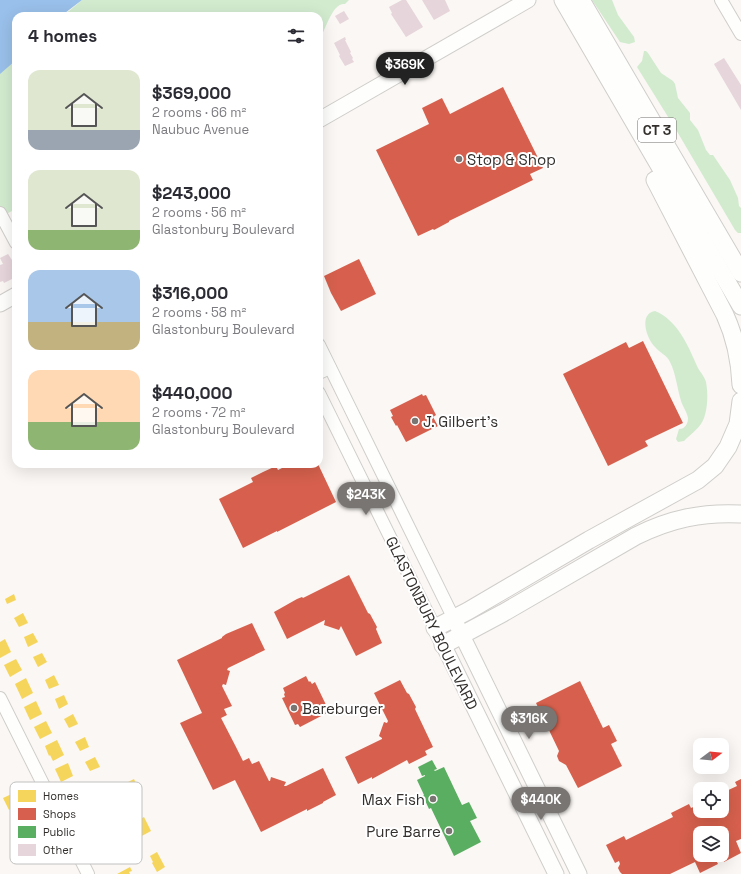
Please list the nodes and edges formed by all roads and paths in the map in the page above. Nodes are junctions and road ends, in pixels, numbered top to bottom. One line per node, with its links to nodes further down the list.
1 (528, 0): 6 (main road)
2 (721, 0): 4 (street)
3 (570, 2): 5 (highway, CT 3); 9 (highway, CT 3)
4 (741, 34)
5 (628, 111): 12 (highway, CT 3); 14 (highway)
6 (323, 118)
7 (0, 213): 8 (street)
8 (12, 236)
9 (738, 266)
10 (12, 297): 11 (main road)
11 (0, 304)
12 (741, 306)
13 (324, 370): 15 (street, GLASTONBURY BOULEVARD)
14 (741, 384)
15 (338, 385): 16 (street); 20 (street, GLASTONBURY BOULEVARD)
16 (323, 392)
17 (741, 401): 20 (highway)
18 (323, 402): 21 (street, GLASTONBURY BOULEVARD)
19 (741, 514): 22 (highway)
20 (454, 619): 21 (highway); 22 (main road, GLASTONBURY BOULEVARD)
21 (435, 628): 23 (main road, GLASTONBURY BOULEVARD)
22 (462, 636): 23 (highway); 26 (main road, GLASTONBURY BOULEVARD)
23 (443, 645): 27 (main road, GLASTONBURY BOULEVARD)
24 (0, 698): 25 (street)
25 (42, 782)
26 (557, 828): 27 (main road); 31 (main road, GLASTONBURY BOULEVARD)
27 (538, 838): 30 (main road, GLASTONBURY BOULEVARD)
28 (83, 864): 29 (street)
29 (88, 874)
30 (556, 874)
31 (579, 874)

